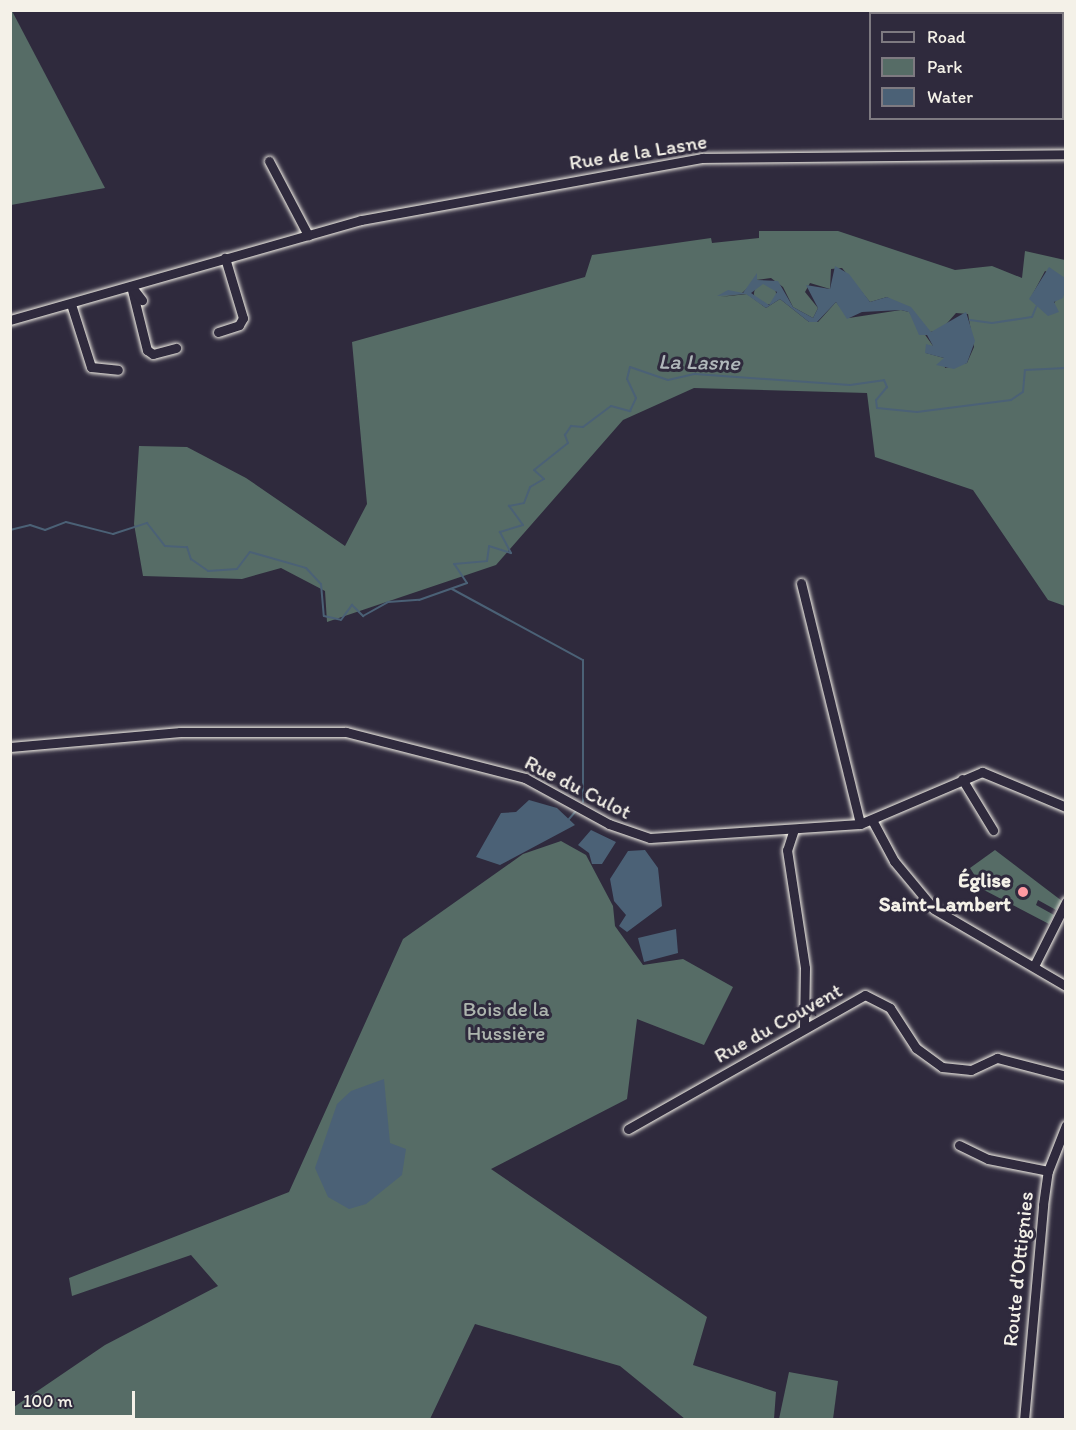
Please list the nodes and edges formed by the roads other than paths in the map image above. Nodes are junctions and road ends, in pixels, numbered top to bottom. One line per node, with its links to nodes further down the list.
1 (1065, 154): 3 (street, Rue de la Lasne)
2 (269, 161): 3 (street)
3 (308, 235): 4 (street, Rue de la Lasne)
4 (225, 258): 5 (street, Rue de la Lasne); 9 (street)
5 (131, 286): 6 (street); 7 (street, Rue de la Lasne); 10 (street)
6 (142, 300)
7 (71, 304): 8 (street, Rue de la Lasne); 11 (street)
8 (10, 320)
9 (218, 332)
10 (176, 348)
11 (118, 370)
12 (801, 583): 17 (street)
13 (10, 747): 18 (street, Rue du Culot)
14 (962, 779): 15 (street, Rue du Culot); 16 (street, Rue du Culot); 19 (street)
15 (1065, 807)
16 (872, 820): 17 (street, Rue du Culot); 21 (street)
17 (860, 824): 18 (street, Rue du Culot)
18 (794, 829): 23 (street)
19 (993, 830)
20 (1065, 902): 21 (street)
21 (1034, 966): 22 (street)
22 (1065, 986)
23 (804, 1027): 24 (street, Rue du Couvent); 26 (street, Rue du Couvent)
24 (1065, 1076)
25 (1065, 1125): 28 (street, Route d'Ottignies)
26 (628, 1129)
27 (959, 1145): 28 (street)
28 (1048, 1171): 29 (street, Route d'Ottignies)
29 (1024, 1419)

